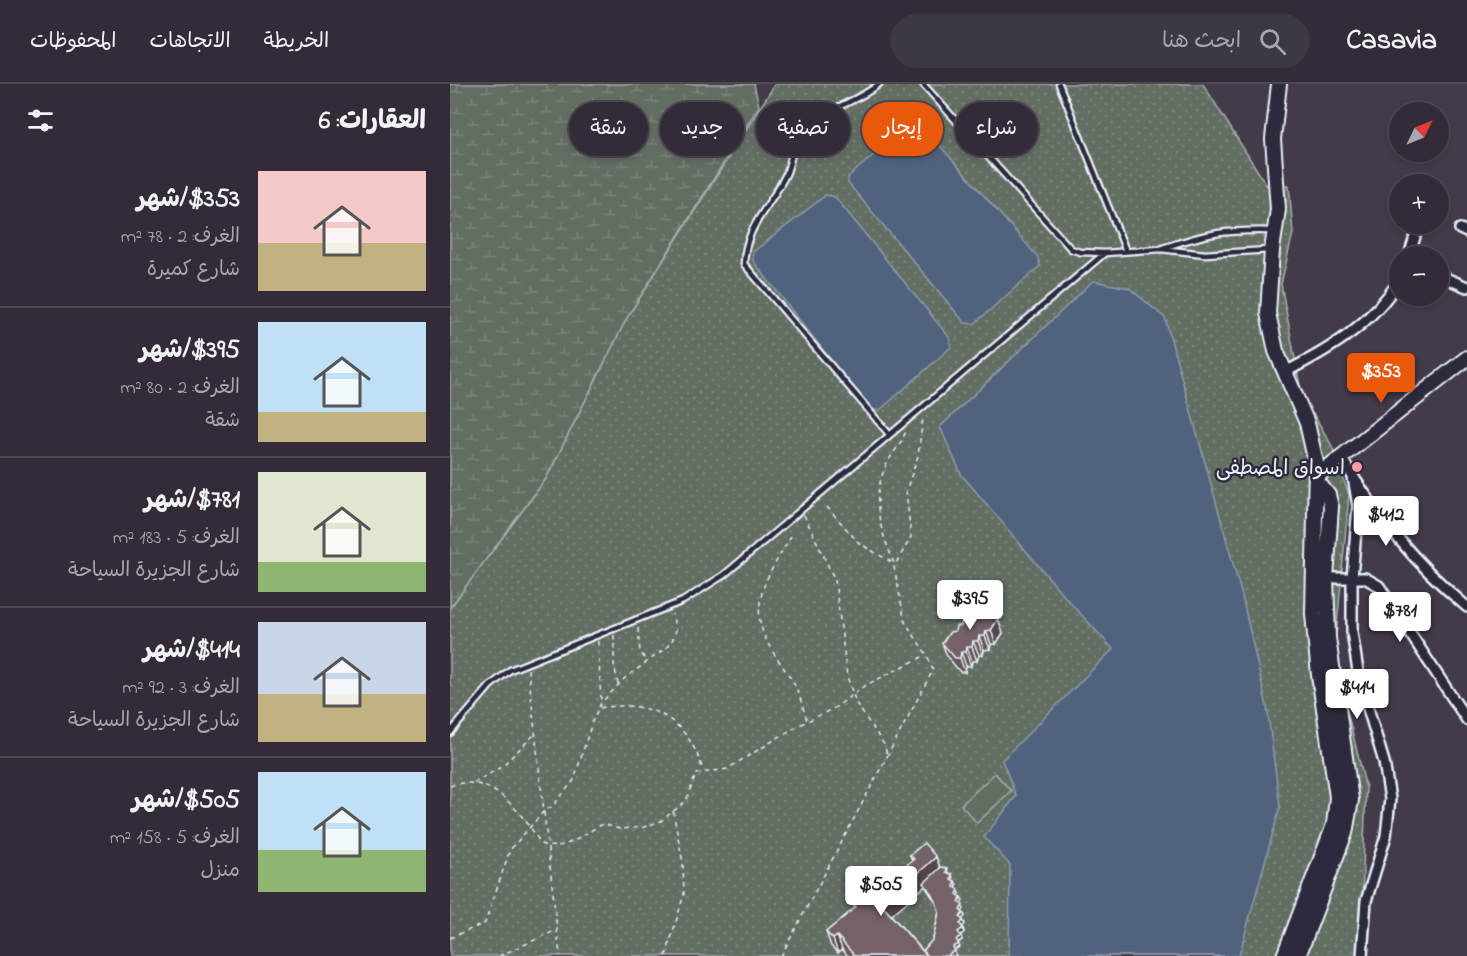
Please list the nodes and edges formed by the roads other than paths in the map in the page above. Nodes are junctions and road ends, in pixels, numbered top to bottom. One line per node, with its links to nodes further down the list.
1 (879, 84): 15 (lane)
2 (923, 84): 9 (lane)
3 (1059, 84): 7 (lane)
4 (1279, 84): 5 (main road)
5 (1274, 231): 6 (lane); 8 (main road)
6 (1161, 249): 7 (lane); 8 (lane)
7 (1126, 250): 9 (lane)
8 (1272, 250): 14 (main road)
9 (1105, 253): 15 (lane)
10 (1449, 280): 11 (street)
11 (1467, 287)
12 (1389, 295): 14 (street)
13 (1467, 358): 16 (main road)
14 (1285, 372): 18 (main road)
15 (889, 434): 23 (lane)
16 (1340, 456): 17 (street); 18 (main road)
17 (1353, 477): 20 (street); 21 (street)
18 (1317, 479): 19 (main road); 24 (main road)
19 (1326, 578): 20 (street); 25 (main road)
20 (1352, 578): 22 (street); 26 (street)
21 (1467, 607)
22 (1467, 720)
23 (450, 733)
24 (1284, 956)
25 (1298, 956)
26 (1362, 956)

